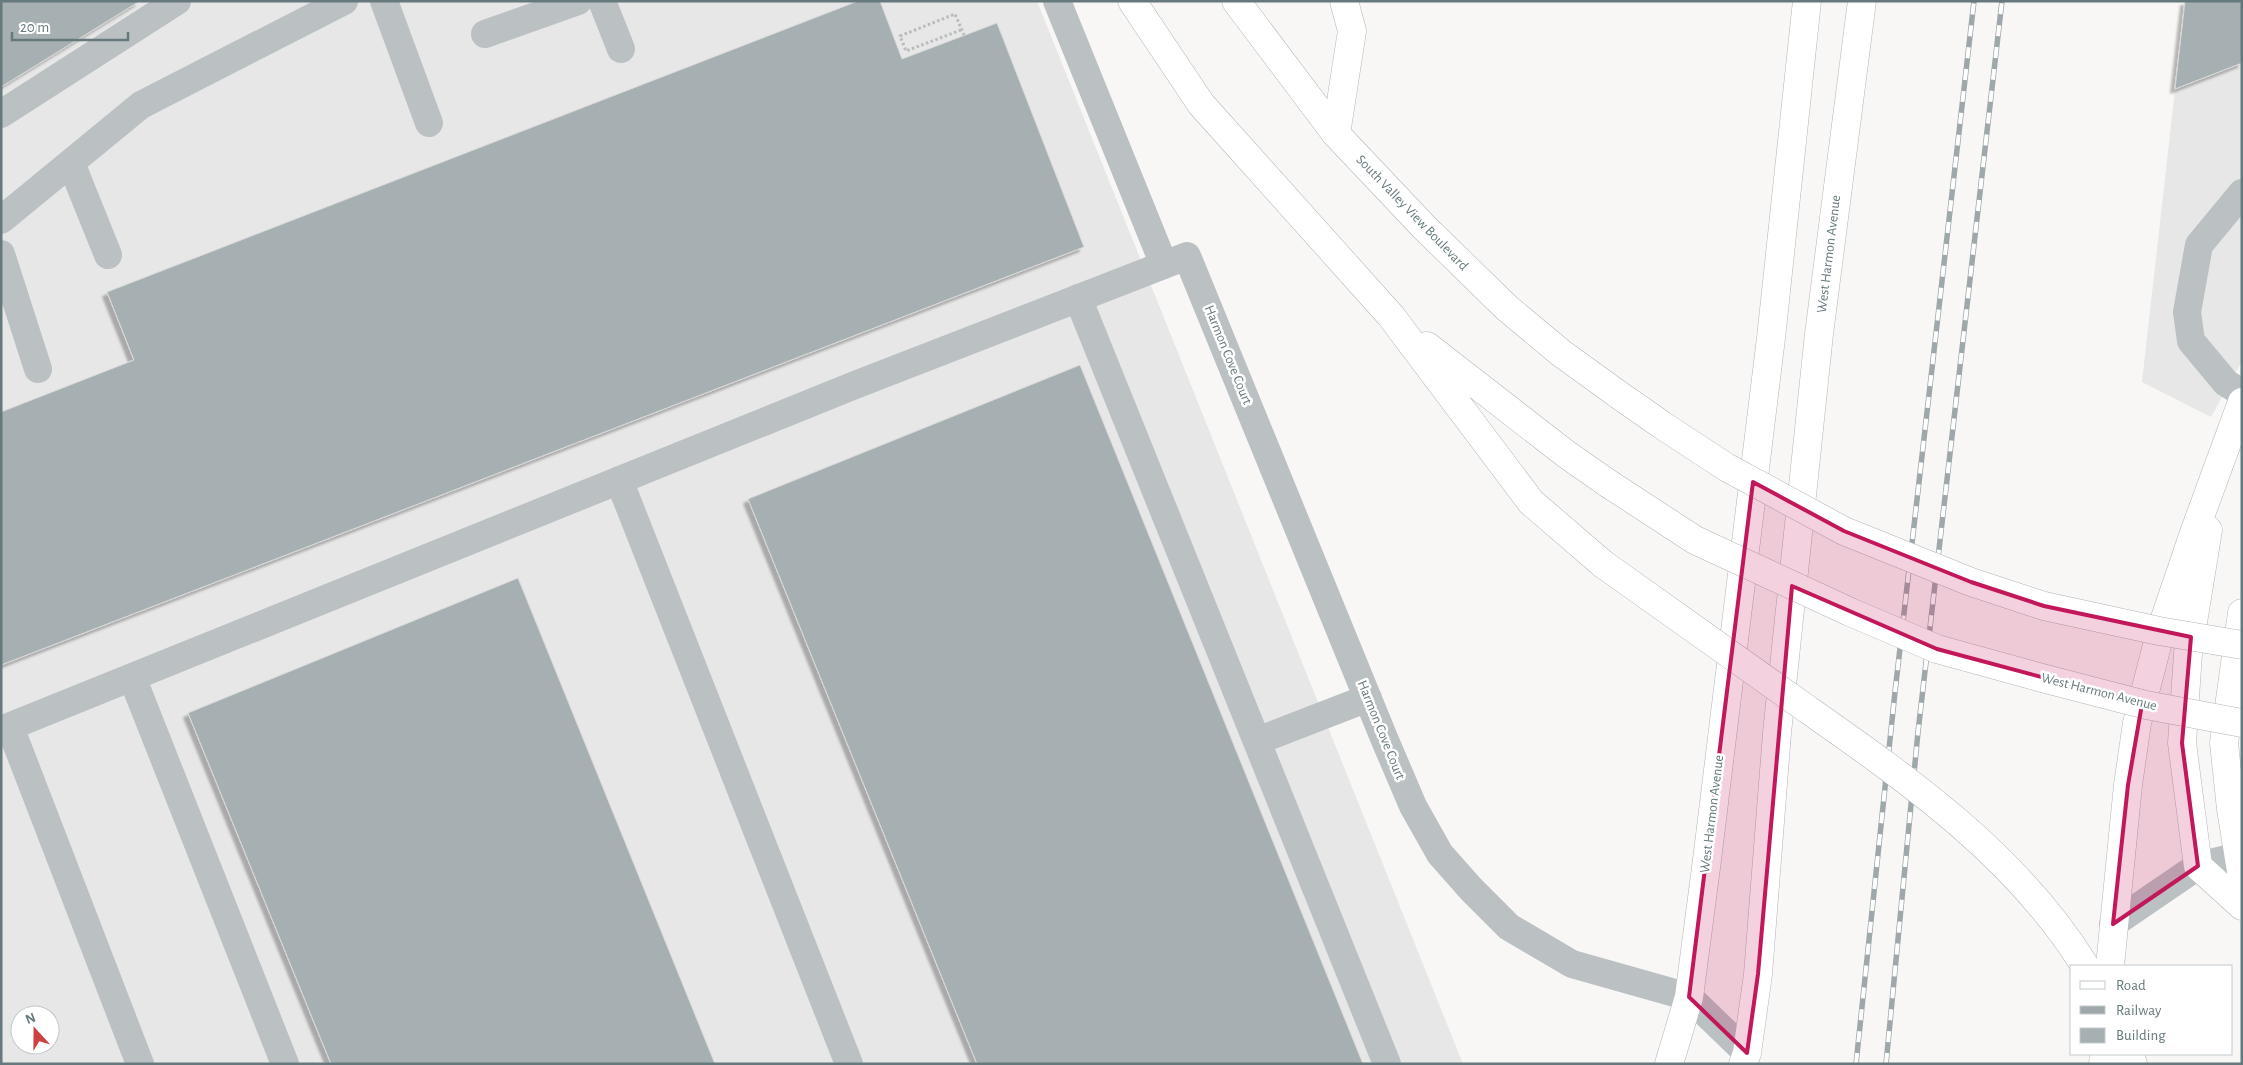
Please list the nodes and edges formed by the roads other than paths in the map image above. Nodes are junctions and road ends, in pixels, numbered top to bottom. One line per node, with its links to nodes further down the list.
1 (177, 1): 14 (street)
2 (344, 1): 17 (street)
3 (384, 1): 15 (street)
4 (578, 1): 12 (street)
5 (602, 1): 13 (street)
6 (1057, 1): 22 (street, Harmon Cove Court)
7 (1132, 1): 24 (main road)
8 (1236, 1): 16 (main road, South Valley View Boulevard)
9 (1344, 1): 16 (main road)
10 (1807, 1): 43 (main road, West Harmon Avenue)
11 (1862, 1): 44 (main road, West Harmon Avenue)
12 (485, 34)
13 (621, 49)
14 (1, 114)
15 (429, 123)
16 (1336, 134): 31 (main road, South Valley View Boulevard, bridge)
17 (71, 163): 19 (street); 21 (street)
18 (2242, 193): 26 (street)
19 (1, 220)
20 (1, 254): 25 (street)
21 (108, 255)
22 (1176, 260): 23 (street); 33 (street, Harmon Cove Court)
23 (1078, 298): 29 (street); 36 (street)
24 (1392, 316): 34 (main road, West Harmon Avenue, bridge); 41 (main road, bridge)
25 (38, 368)
26 (2242, 393)
27 (2242, 402): 28 (main road)
28 (2214, 479): 38 (main road); 40 (main road)
29 (620, 480): 32 (street); 47 (street)
30 (2242, 612): 37 (main road)
31 (2242, 644)
32 (132, 677): 35 (street); 46 (street)
33 (1368, 698): 36 (street); 43 (street, Harmon Cove Court)
34 (2242, 723)
35 (5, 728): 45 (street)
36 (1257, 741): 48 (street)
37 (2241, 862): 38 (street)
38 (2198, 866): 39 (main road); 40 (street)
39 (2242, 906)
40 (2113, 924): 42 (main road)
41 (2084, 965)
42 (2110, 965)
43 (1688, 998): 44 (street, Harmon Cove Court); 49 (main road, West Harmon Avenue)
44 (1745, 1058)
45 (140, 1064)
46 (285, 1064)
47 (849, 1064)
48 (1387, 1064)
49 (1669, 1064)

